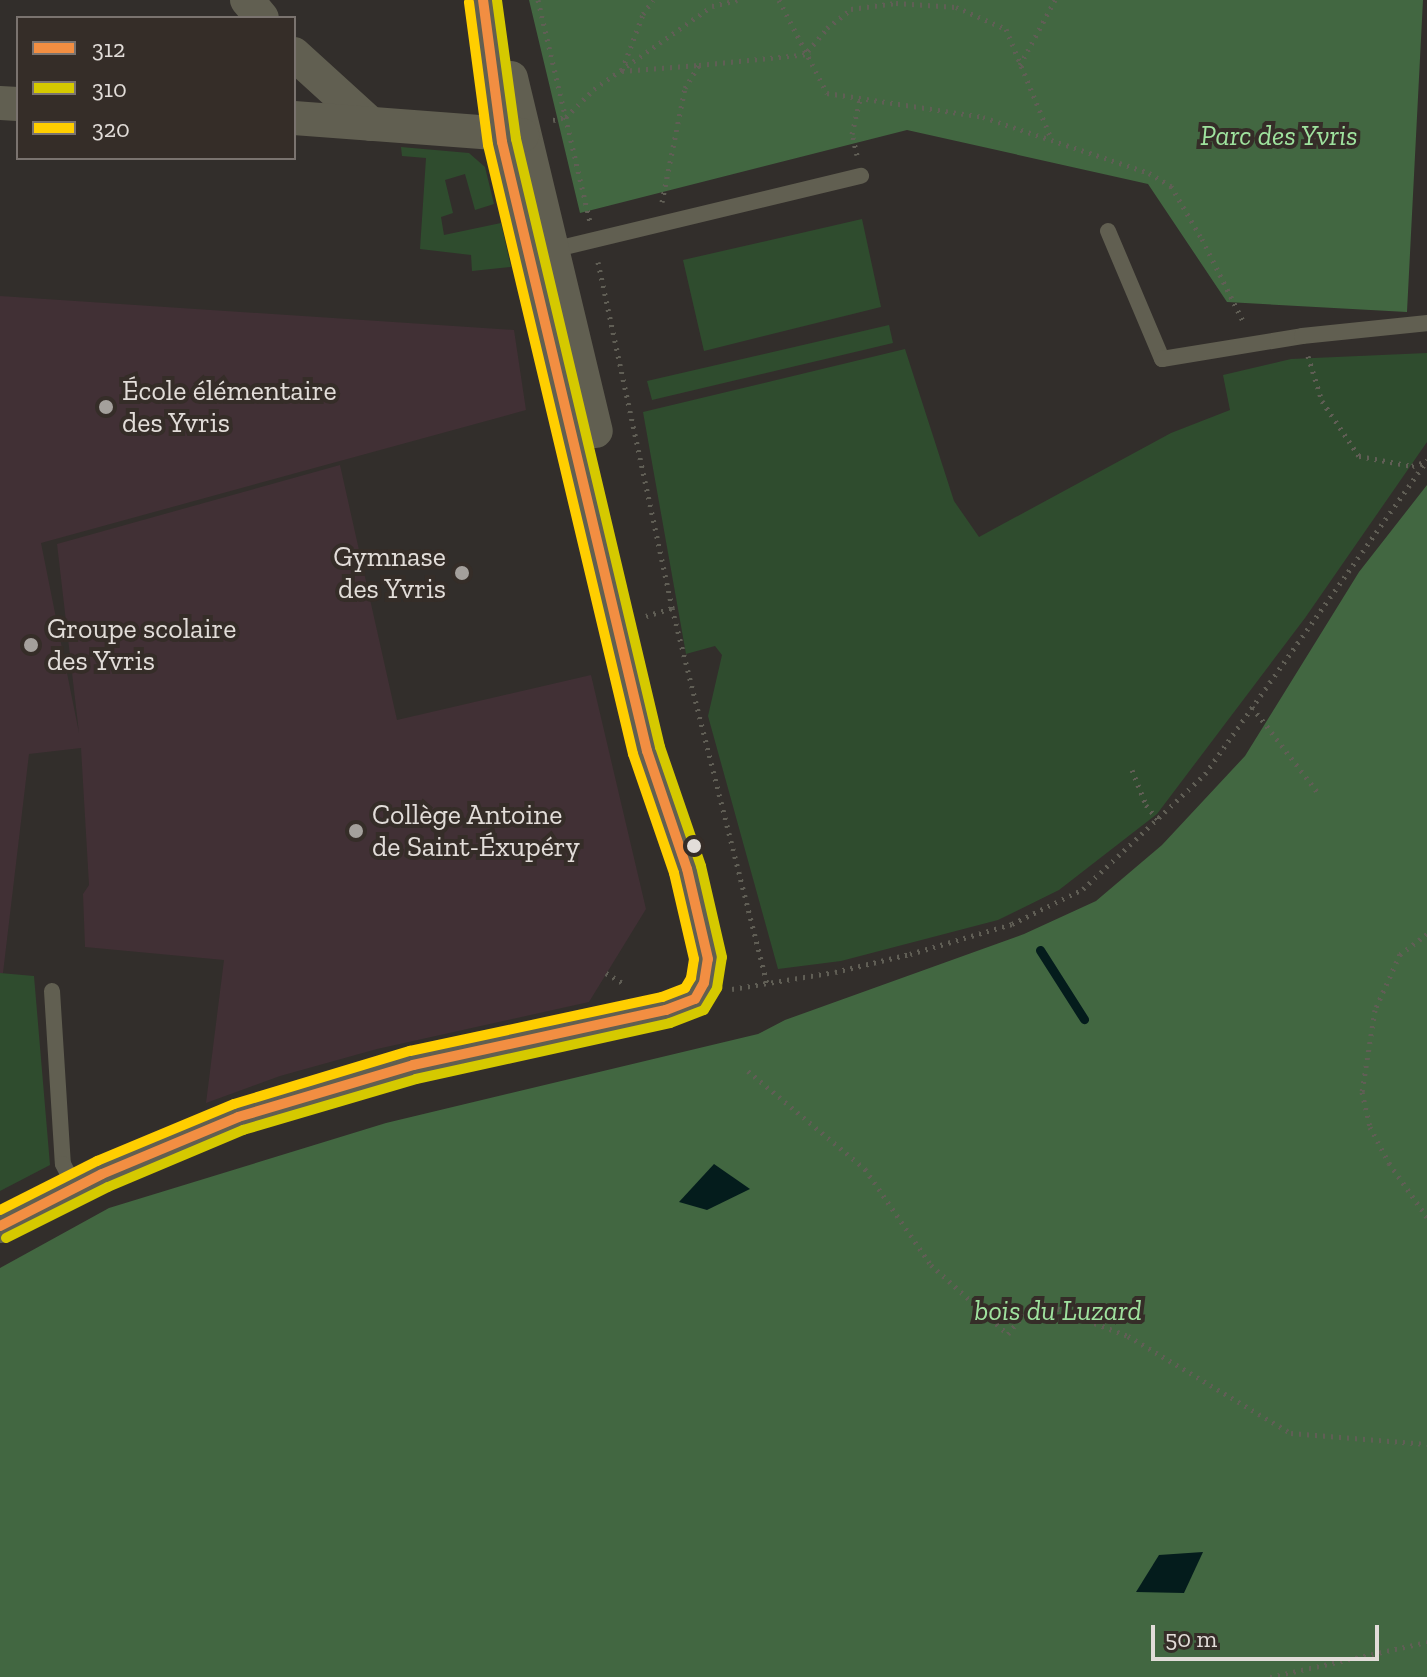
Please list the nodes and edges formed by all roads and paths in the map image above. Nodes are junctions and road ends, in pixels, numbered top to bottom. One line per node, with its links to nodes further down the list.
1 (247, 0): 9 (street)
2 (483, 0): 19 (street)
3 (489, 0): 19 (street)
4 (538, 0): 16 (path)
5 (653, 0): 14 (path)
6 (737, 0): 14 (path)
7 (779, 0): 10 (path)
8 (1055, 0): 13 (path)
9 (260, 16)
10 (809, 53): 12 (path); 13 (path); 15 (path)
11 (296, 56): 18 (street)
12 (699, 65): 14 (path); 22 (path)
13 (1020, 65): 20 (path)
14 (621, 71): 16 (path)
15 (860, 100): 20 (path); 21 (path)
16 (566, 117): 24 (path)
17 (296, 118): 18 (street)
18 (371, 124): 19 (street)
19 (514, 134): 25 (street)
20 (1050, 137): 28 (path)
21 (861, 176): 22 (lane)
22 (657, 223): 24 (lane)
23 (1108, 231): 28 (lane)
24 (594, 240): 25 (lane); 30 (path)
25 (543, 252): 31 (street); 36 (street)
26 (1427, 323): 27 (lane)
27 (1302, 336): 28 (lane); 29 (path)
28 (1254, 344)
29 (1427, 461): 32 (path)
30 (672, 608): 31 (path); 39 (path)
31 (638, 618): 36 (street)
32 (1252, 707): 34 (path); 35 (path)
33 (1132, 770): 35 (path)
34 (1319, 794)
35 (1158, 820): 39 (path)
36 (674, 822): 38 (street)
37 (1427, 934): 43 (path)
38 (704, 983): 39 (path); 42 (street)
39 (767, 984)
40 (52, 991): 42 (lane)
41 (748, 1071): 45 (path)
42 (75, 1188): 44 (street)
43 (1427, 1217)
44 (0, 1226)
45 (1427, 1444)
46 (1427, 1642): 47 (path)
47 (1270, 1677)

